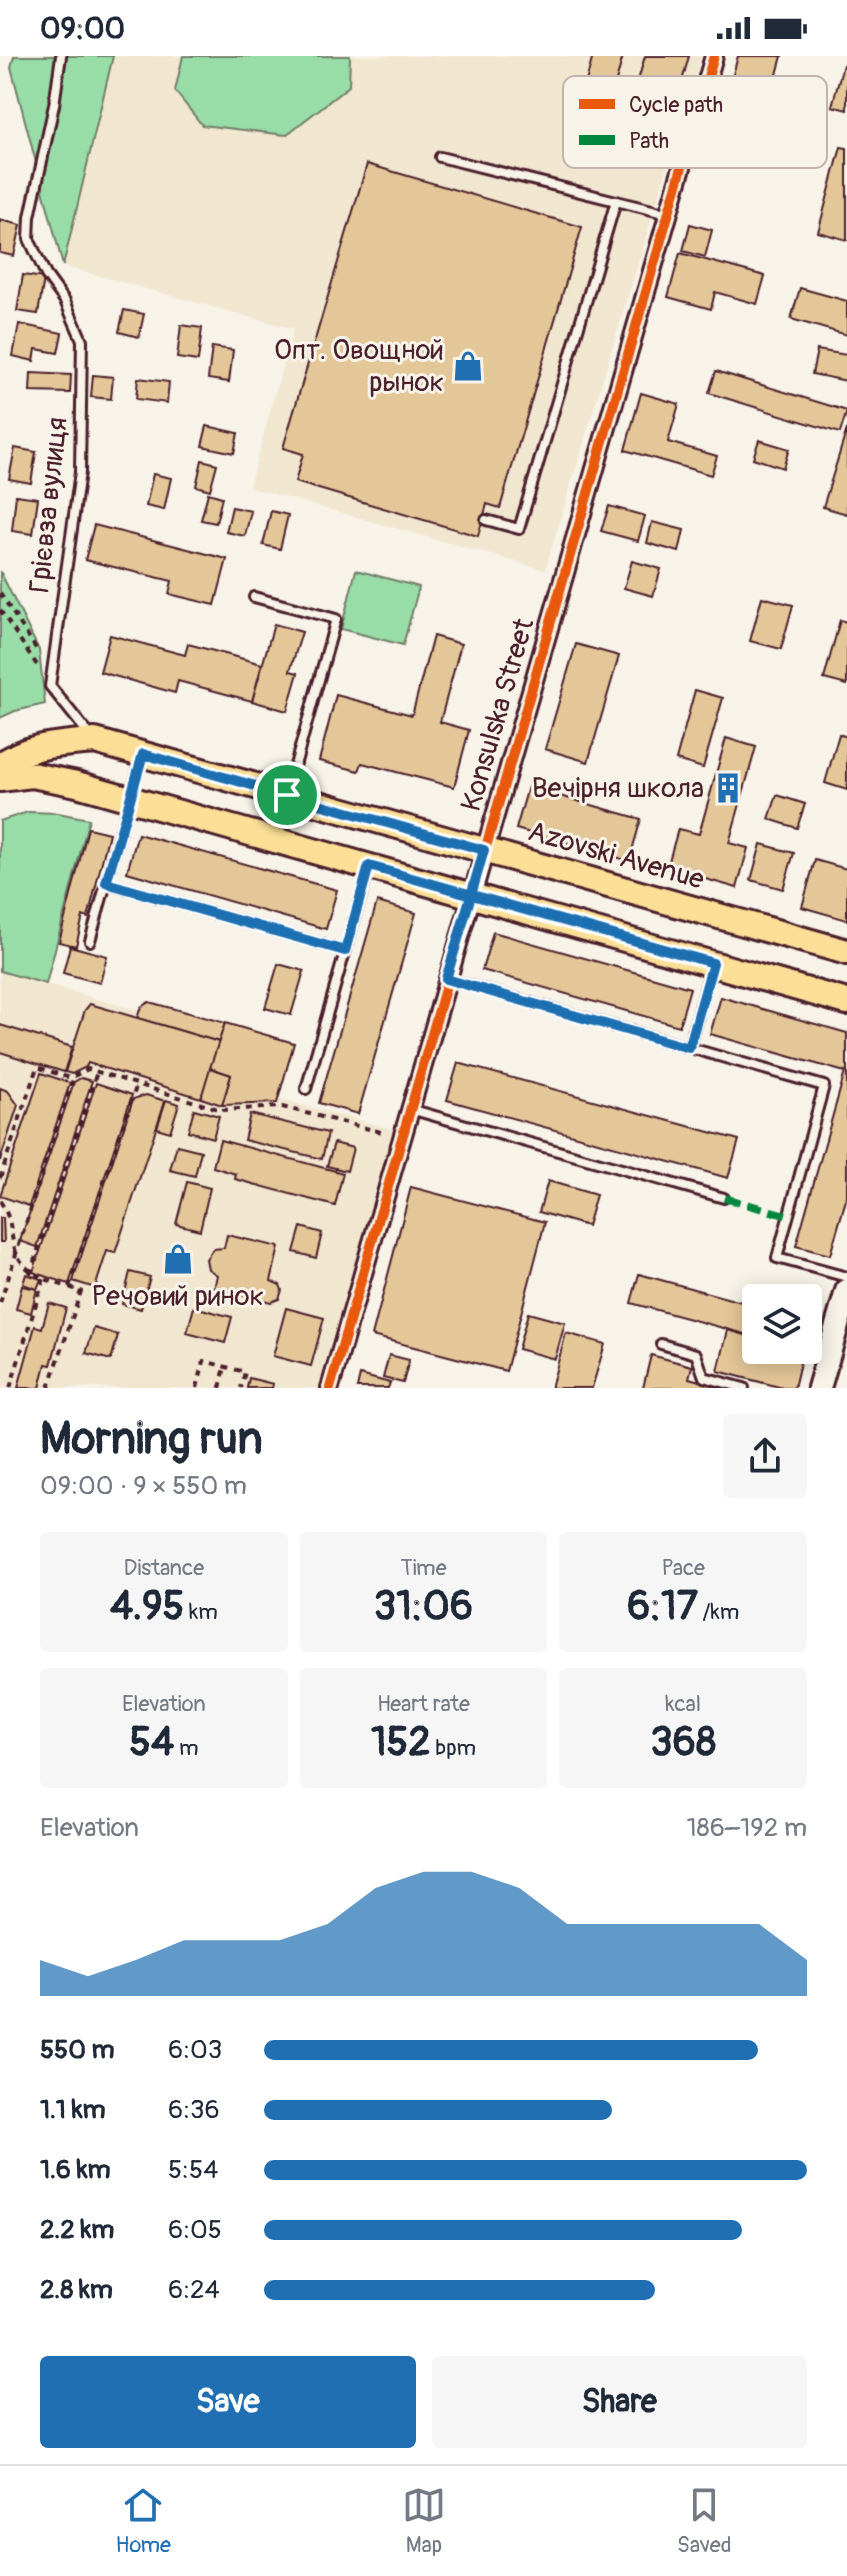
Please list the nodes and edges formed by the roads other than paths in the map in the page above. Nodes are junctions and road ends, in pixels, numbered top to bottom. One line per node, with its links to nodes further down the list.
1 (61, 56): 10 (lane, Грієвза вулиця)
2 (714, 56): 3 (street, Konsulska Street)
3 (708, 76)
4 (440, 157): 6 (lane)
5 (681, 168): 7 (street, Konsulska Street)
6 (616, 201): 7 (lane); 8 (lane)
7 (668, 214): 16 (street, Konsulska Street)
8 (486, 520)
9 (254, 597): 14 (lane)
10 (95, 741): 11 (main road, Azovski Avenue); 12 (main road, Azovski Avenue)
11 (143, 754): 14 (main road, Azovski Avenue); 15 (lane)
12 (0, 766)
13 (0, 779): 15 (main road)
14 (287, 795): 16 (main road, Azovski Avenue)
15 (130, 799): 17 (main road); 18 (lane)
16 (484, 850): 19 (street, Konsulska Street); 22 (main road, Azovski Avenue)
17 (369, 866): 19 (main road); 21 (lane)
18 (106, 883): 20 (lane); 21 (lane)
19 (471, 895): 23 (main road); 24 (street, Konsulska Street)
20 (90, 941)
21 (345, 951): 27 (lane)
22 (847, 952)
23 (713, 963): 25 (main road); 26 (lane)
24 (446, 979): 26 (lane); 28 (street, Konsulska Street)
25 (847, 1002)
26 (689, 1048): 30 (lane)
27 (306, 1089)
28 (409, 1109): 29 (lane); 33 (street, Konsulska Street)
29 (724, 1198)
30 (847, 1277)
31 (847, 1291): 35 (main road)
32 (661, 1344): 34 (lane)
33 (330, 1388)
34 (744, 1388)
35 (819, 1388)

